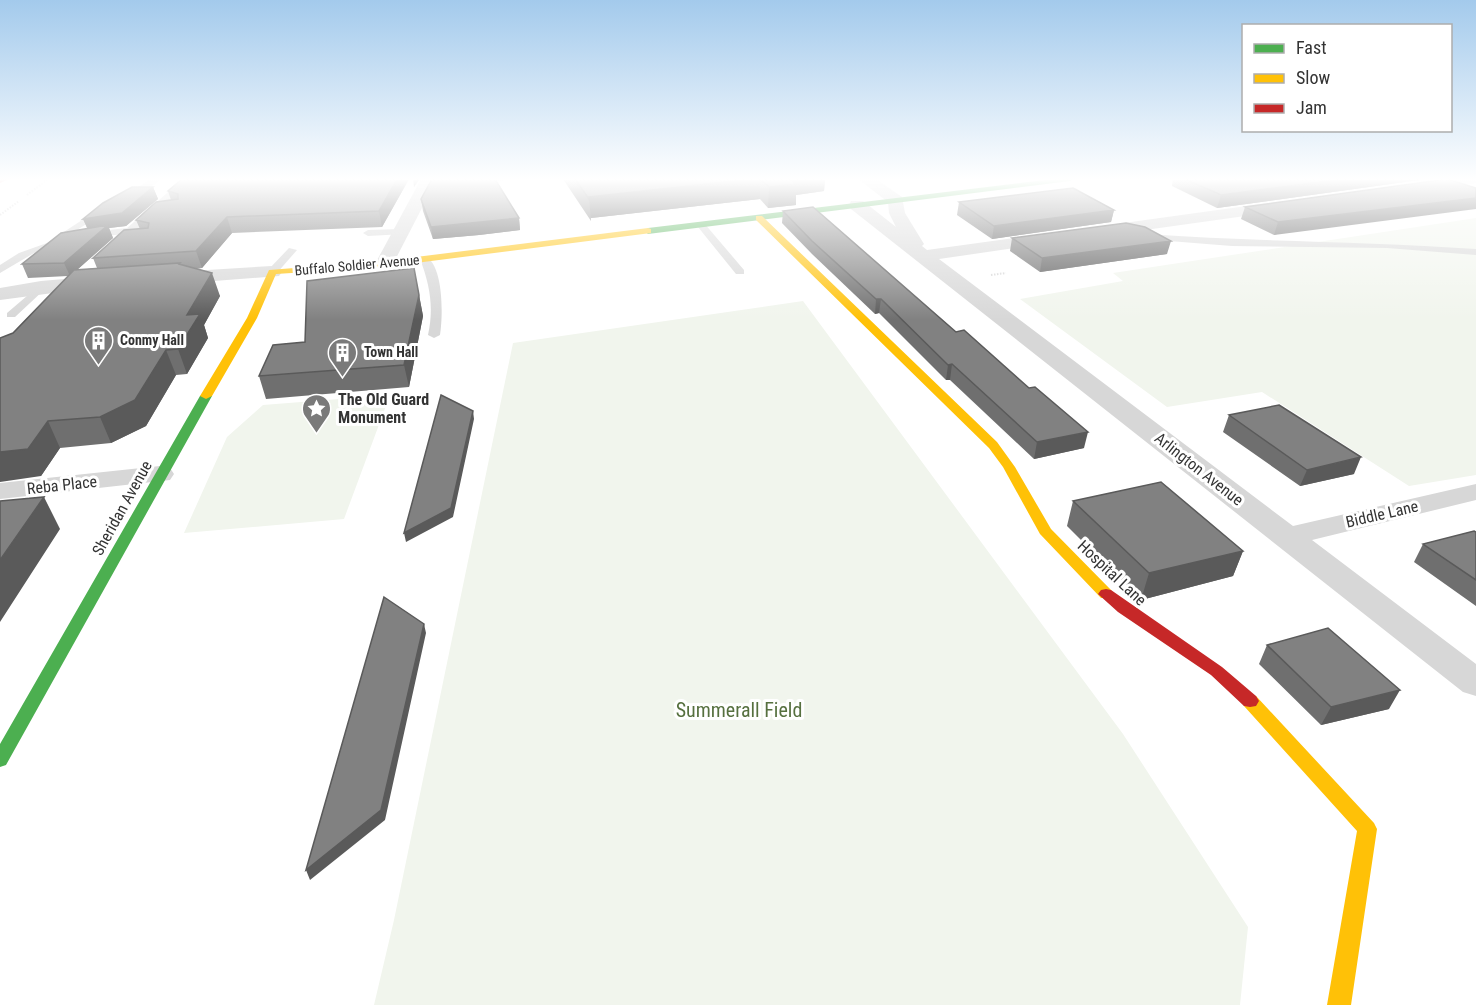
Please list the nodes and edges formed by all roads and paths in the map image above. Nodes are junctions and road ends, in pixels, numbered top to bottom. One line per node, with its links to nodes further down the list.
1 (77, 226): 14 (lane)
2 (146, 226): 13 (street)
3 (405, 226): 11 (street)
4 (693, 226): 18 (main road, Buffalo Soldier Avenue)
5 (701, 226): 23 (lane)
6 (767, 226): 41 (main road, Hospital Lane)
7 (884, 226): 17 (street, Arlington Avenue)
8 (904, 226): 17 (street, Arlington Avenue)
9 (1138, 226): 10 (street)
10 (1115, 229): 16 (lane); 17 (street)
11 (401, 232): 12 (lane); 19 (street)
12 (368, 233)
13 (133, 238): 14 (lane); 27 (street)
14 (45, 246): 21 (lane)
15 (292, 250): 22 (lane)
16 (1476, 252)
17 (922, 256): 37 (street, Arlington Avenue)
18 (425, 259): 19 (main road, Buffalo Soldier Avenue); 33 (lane)
19 (384, 264): 20 (main road, Buffalo Soldier Avenue)
20 (354, 267): 22 (main road, Buffalo Soldier Avenue); 26 (main road)
21 (0, 270)
22 (272, 272): 24 (street, Buffalo Soldier Avenue); 32 (main road, Sheridan Avenue)
23 (740, 272)
24 (159, 279)
25 (124, 281): 27 (street)
26 (314, 282)
27 (76, 284): 28 (street)
28 (41, 286): 29 (street); 31 (lane)
29 (0, 294)
30 (277, 302): 32 (main road)
31 (11, 315)
32 (252, 318): 34 (main road, Sheridan Avenue)
33 (434, 335)
34 (160, 474): 35 (street, Reba Place); 39 (main road, Sheridan Avenue)
35 (0, 491)
36 (1476, 492): 37 (street, Biddle Lane)
37 (1287, 537): 38 (street, Arlington Avenue)
38 (1476, 683)
39 (5, 741): 40 (main road, Sheridan Avenue)
40 (0, 760)
41 (1339, 1005)

